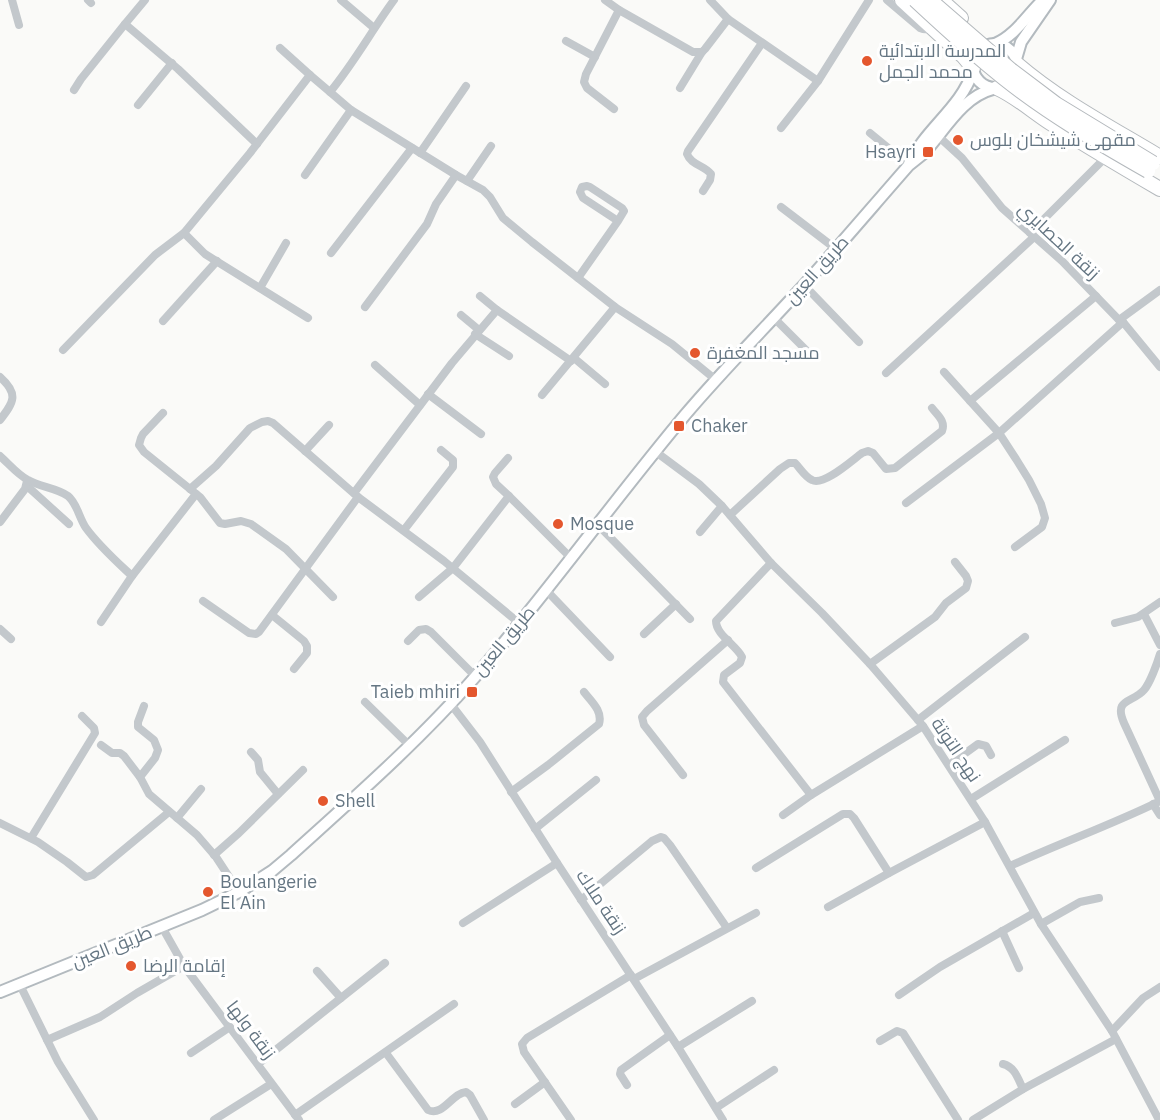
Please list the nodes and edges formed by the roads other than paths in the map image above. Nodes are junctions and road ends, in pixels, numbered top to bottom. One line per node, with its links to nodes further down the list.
1 (12, 0): 18 (street)
2 (145, 0): 17 (street)
3 (341, 0): 20 (street)
4 (394, 0): 20 (street)
5 (606, 0): 15 (street)
6 (710, 0): 16 (street)
7 (869, 0): 31 (street)
8 (887, 0): 19 (street)
9 (902, 0): 19 (highway)
10 (915, 0): 49 (highway, bridge)
11 (930, 0): 49 (highway, bridge)
12 (940, 0): 23 (highway)
13 (1043, 0): 23 (main road)
14 (1050, 0): 27 (main road)
15 (619, 10): 25 (street); 26 (street)
16 (728, 20): 22 (street); 25 (street)
17 (125, 24): 28 (street); 35 (street)
18 (19, 26)
19 (931, 26): 29 (highway)
20 (374, 28): 36 (street)
21 (566, 41): 26 (street)
22 (762, 43): 31 (street); 55 (street)
23 (994, 44): 27 (main road); 29 (main road)
24 (280, 48): 30 (street)
25 (702, 51): 33 (street)
26 (595, 57): 38 (street)
27 (1017, 62): 34 (main road); 49 (highway)
28 (172, 63): 37 (street); 43 (street)
29 (973, 69): 34 (main road); 48 (main road, طريق العين)
30 (310, 75): 36 (street); 43 (street)
31 (818, 81): 40 (street)
32 (466, 86): 46 (street)
33 (680, 88)
34 (995, 88): 42 (main road, طريق العين); 47 (highway)
35 (74, 90)
36 (330, 92): 39 (street)
37 (138, 105)
38 (614, 109)
39 (351, 110): 45 (street); 51 (street)
40 (781, 128)
41 (870, 133): 48 (street)
42 (938, 136): 48 (main road, طريق العين); 59 (street, زنقة الحصايري)
43 (257, 144): 58 (street)
44 (491, 146): 53 (street)
45 (412, 148): 46 (street); 62 (street)
46 (420, 153): 50 (street)
47 (1106, 157): 54 (highway); 59 (street)
48 (909, 165): 61 (main road, طريق العين)
49 (1155, 165): 52 (highway)
50 (456, 175): 53 (street); 70 (street)
51 (305, 176)
52 (1160, 179)
53 (467, 181): 64 (street)
54 (1160, 189)
55 (703, 191)
56 (781, 207): 61 (street)
57 (618, 221): 57 (street); 64 (street)
58 (184, 233): 63 (street); 80 (street)
59 (1032, 235): 69 (street, زنقة الحصايري); 87 (street)
60 (286, 243): 66 (street)
61 (836, 249): 65 (main road, طريق العين)
62 (331, 253)
63 (217, 261): 66 (street); 76 (street)
64 (578, 278): 71 (street)
65 (804, 285): 74 (main road, طريق العين); 79 (street)
66 (260, 288): 75 (street)
67 (1160, 290): 77 (street)
68 (480, 296): 72 (street)
69 (1096, 296): 77 (street, زنقة الحصايري); 93 (street)
70 (365, 307)
71 (615, 307): 83 (street); 89 (street)
72 (497, 310): 78 (street); 83 (street)
73 (461, 315): 78 (street)
74 (773, 317): 81 (street); 89 (main road, طريق العين)
75 (308, 318)
76 (163, 321)
77 (1121, 321): 85 (street, زنقة الحصايري); 99 (street)
78 (477, 332): 82 (street); 91 (street)
79 (859, 342)
80 (63, 350)
81 (806, 350)
82 (509, 356)
83 (572, 360): 90 (street); 92 (street)
84 (375, 365): 94 (street)
85 (1160, 367)
86 (944, 372): 93 (street)
87 (886, 373)
88 (0, 377): 97 (street)
89 (717, 380): 103 (main road, طريق العين)
90 (605, 384)
91 (428, 394): 94 (street); 100 (street)
92 (542, 394)
93 (969, 401): 99 (street)
94 (420, 405): 108 (street)
95 (932, 408): 112 (street)
96 (163, 413): 107 (street)
97 (0, 420)
98 (329, 425): 102 (street)
99 (999, 433): 110 (street); 118 (street)
100 (481, 434)
101 (441, 450): 116 (street)
102 (305, 451): 107 (street); 108 (street)
103 (656, 452): 111 (street, نهج التوتة); 115 (main road, طريق العين)
104 (0, 456): 106 (street)
105 (508, 458): 109 (street)
106 (27, 483): 113 (street); 114 (street); 124 (street)
107 (194, 492): 122 (street); 124 (street)
108 (356, 495): 116 (street); 122 (street)
109 (509, 496): 119 (street); 123 (street)
110 (906, 503)
111 (722, 506): 112 (street, نهج التوتة); 117 (street)
112 (730, 514): 121 (street, نهج التوتة)
113 (0, 522)
114 (69, 524)
115 (598, 525): 119 (main road, طريق العين); 130 (street)
116 (404, 530): 123 (street)
117 (700, 532)
118 (1015, 547)
119 (571, 558): 125 (main road, طريق العين)
120 (954, 562): 146 (street)
121 (771, 563): 141 (street); 146 (street, نهج التوتة)
122 (305, 568): 126 (street); 132 (street)
123 (453, 568): 127 (street); 135 (street)
124 (132, 576): 134 (street)
125 (546, 590): 135 (main road, طريق العين); 145 (street)
126 (333, 597)
127 (419, 597)
128 (203, 602): 132 (street)
129 (1160, 602): 131 (street)
130 (676, 604): 133 (street); 138 (street)
131 (1144, 614): 136 (street); 143 (street)
132 (272, 615): 147 (street)
133 (690, 619)
134 (101, 622)
135 (519, 622): 148 (main road, طريق العين)
136 (1115, 622)
137 (0, 628): 140 (street)
138 (644, 634)
139 (1025, 637): 154 (street)
140 (11, 639)
141 (728, 640): 162 (street); 168 (street)
142 (408, 641): 148 (street)
143 (1160, 645)
144 (1160, 654): 170 (street)
145 (610, 657)
146 (870, 664): 154 (street, نهج التوتة)
147 (294, 669)
148 (475, 676): 151 (main road, طريق العين)
149 (584, 692): 166 (street)
150 (365, 702): 157 (street)
151 (450, 704): 157 (main road, طريق العين); 166 (street, زنقة ملاك)
152 (144, 706): 163 (street)
153 (82, 716): 178 (street)
154 (921, 723): 160 (street, نهج التوتة); 168 (street)
155 (1065, 740): 169 (street)
156 (101, 745): 163 (street)
157 (408, 745): 184 (main road, طريق العين)
158 (251, 752): 167 (street)
159 (991, 755): 160 (street)
160 (949, 765): 169 (street, نهج التوتة)
161 (303, 770): 167 (street)
162 (683, 776)
163 (140, 777): 171 (street)
164 (596, 780): 177 (street)
165 (201, 789): 174 (street)
166 (511, 792): 177 (street, زنقة ملاك)
167 (278, 795): 179 (street)
168 (811, 795): 172 (street)
169 (971, 799): 176 (street, نهج التوتة)
170 (1158, 802): 173 (street); 181 (street)
171 (169, 812): 174 (street); 178 (street)
172 (783, 815)
173 (1160, 815)
174 (177, 818): 179 (street)
175 (0, 822): 178 (street)
176 (985, 822): 181 (street, نهج التوتة); 183 (street)
177 (535, 829): 180 (street, زنقة ملاك)
178 (31, 838)
179 (214, 855): 184 (street)
180 (557, 863): 186 (street, زنقة ملاك); 190 (street)
181 (1010, 866): 188 (street, نهج التوتة)
182 (756, 868): 183 (street)
183 (889, 873): 187 (street)
184 (239, 892): 192 (main road, طريق العين)
185 (1099, 898): 191 (street)
186 (581, 900): 193 (street); 199 (street, زنقة ملاك)
187 (828, 907)
188 (1034, 913): 191 (street, نهج التوتة); 194 (street)
189 (756, 914): 193 (street)
190 (463, 923)
191 (1041, 924): 209 (street, نهج التوتة)
192 (162, 927): 196 (street, زنقة ولها); 200 (main road, طريق العين)
193 (727, 928): 199 (street)
194 (1002, 931): 197 (street); 203 (street)
195 (384, 963): 204 (street)
196 (184, 966): 207 (street, زنقة ولها); 210 (street)
197 (1019, 968)
198 (317, 971): 204 (street)
199 (633, 977): 208 (street, زنقة ملاك); 218 (street)
200 (20, 985): 202 (main road, طريق العين); 210 (street)
201 (1160, 987): 209 (street)
202 (0, 992)
203 (899, 995)
204 (341, 998): 215 (street)
205 (752, 1001): 212 (street)
206 (454, 1004): 214 (street)
207 (230, 1027): 213 (street); 215 (street, زنقة ولها)
208 (670, 1035): 212 (street, زنقة ملاك); 220 (street)
209 (1114, 1035): 221 (street); 232 (street, نهج التوتة)
210 (47, 1040): 225 (street)
211 (880, 1041): 230 (street)
212 (678, 1047): 223 (street, زنقة ملاك)
213 (191, 1053)
214 (386, 1053): 224 (street); 227 (street)
215 (258, 1064): 219 (street, زنقة ولها)
216 (1004, 1064): 221 (street)
217 (774, 1070): 223 (street)
218 (545, 1082): 222 (street); 228 (street)
219 (271, 1084): 224 (street, زنقة ولها); 226 (street)
220 (627, 1085)
221 (1023, 1089): 231 (street)
222 (515, 1104)
223 (716, 1108): 229 (street, زنقة ملاك)
224 (297, 1117)
225 (94, 1120)
226 (214, 1120)
227 (484, 1120)
228 (571, 1120)
229 (723, 1120)
230 (958, 1120)
231 (973, 1120)
232 (1159, 1120)

